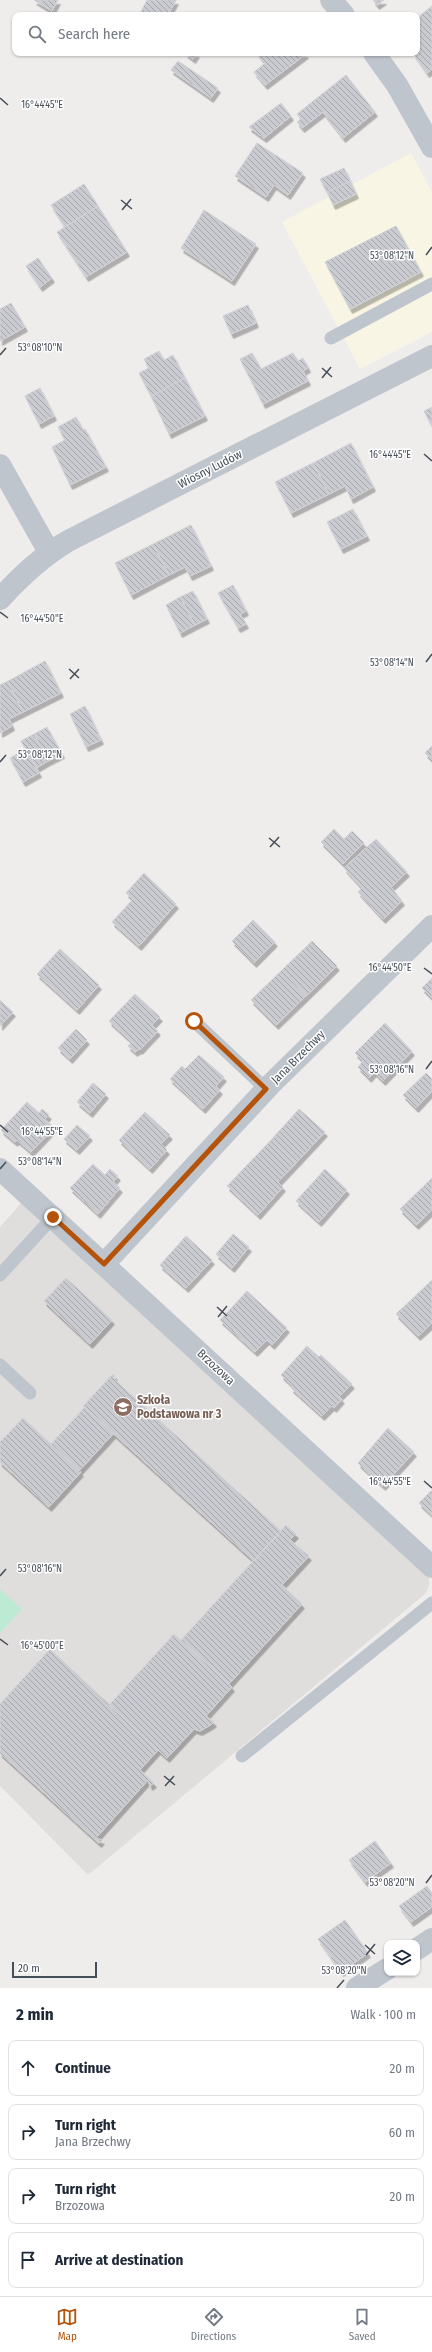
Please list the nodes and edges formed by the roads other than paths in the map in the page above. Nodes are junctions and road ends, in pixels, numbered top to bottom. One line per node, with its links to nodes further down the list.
1 (331, 0): 2 (street)
2 (341, 12)
3 (376, 56): 4 (street)
4 (432, 147)
5 (432, 284): 6 (lane)
6 (331, 338)
7 (432, 356): 9 (street, Wiosny Ludów)
8 (0, 465): 9 (street)
9 (49, 552): 10 (street, Wiosny Ludów)
10 (0, 598)
11 (432, 926): 13 (street, Jana Brzechwy)
12 (194, 1021): 13 (lane)
13 (266, 1089): 16 (street, Jana Brzechwy)
14 (0, 1169): 15 (street, Brzozowa)
15 (53, 1217): 16 (street, Brzozowa); 17 (lane)
16 (104, 1264): 20 (street, Brzozowa)
17 (0, 1275)
18 (0, 1365): 19 (lane)
19 (30, 1392)
20 (432, 1566)
21 (432, 1603): 22 (lane)
22 (242, 1756)
23 (432, 1938): 24 (street)
24 (420, 1946)
25 (384, 1970): 26 (street)
26 (358, 1988)

